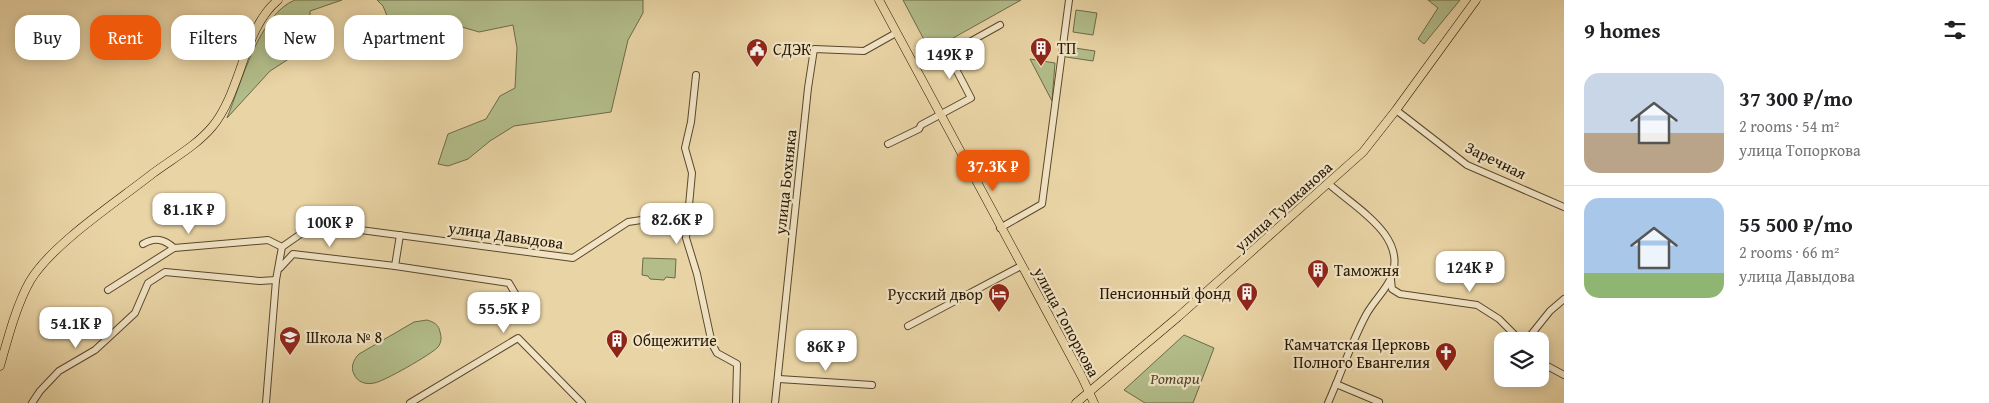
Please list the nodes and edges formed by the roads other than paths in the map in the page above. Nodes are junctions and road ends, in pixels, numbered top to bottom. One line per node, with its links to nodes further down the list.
1 (278, 0): 30 (main road)
2 (878, 0): 6 (main road, улица Топоркова)
3 (1070, 0): 14 (street)
4 (1476, 0): 8 (main road, улица Тушканова)
5 (1000, 26): 9 (street)
6 (896, 33): 9 (main road, улица Топоркова); 33 (street, улица Бохняка)
7 (696, 75): 13 (street)
8 (1396, 110): 11 (main road, улица Тушканова); 12 (street, Заречная)
9 (940, 115): 10 (street); 14 (main road, улица Топоркова)
10 (888, 144)
11 (1329, 184): 23 (street); 36 (main road, улица Тушканова)
12 (1564, 207)
13 (687, 222): 15 (street, улица Давыдова); 42 (street)
14 (1000, 228): 20 (main road, улица Топоркова)
15 (400, 235): 17 (street, улица Давыдова); 19 (street)
16 (143, 244): 18 (street)
17 (282, 247): 18 (street); 21 (street)
18 (174, 248): 24 (street)
19 (395, 266): 21 (street); 26 (street)
20 (1021, 266): 27 (street, улица Топоркова); 36 (main road, улица Топоркова)
21 (280, 268): 22 (street)
22 (276, 280): 38 (street); 39 (street)
23 (1390, 280): 28 (street); 34 (street)
24 (108, 290)
25 (1564, 299): 29 (street)
26 (519, 300)
27 (908, 326)
28 (1512, 332)
29 (1533, 332)
30 (0, 366)
31 (1549, 367): 32 (street)
32 (1564, 376)
33 (779, 379): 35 (street); 43 (street, улица Бохняка)
34 (1336, 384): 37 (street); 46 (street)
35 (872, 386)
36 (1089, 392): 44 (main road, улица Тушканова); 45 (main road, улица Топоркова)
37 (1379, 402)
38 (32, 403)
39 (266, 403)
40 (410, 403): 41 (street)
41 (582, 403)
42 (736, 403)
43 (775, 403)
44 (1076, 403)
45 (1094, 403)
46 (1328, 403)

